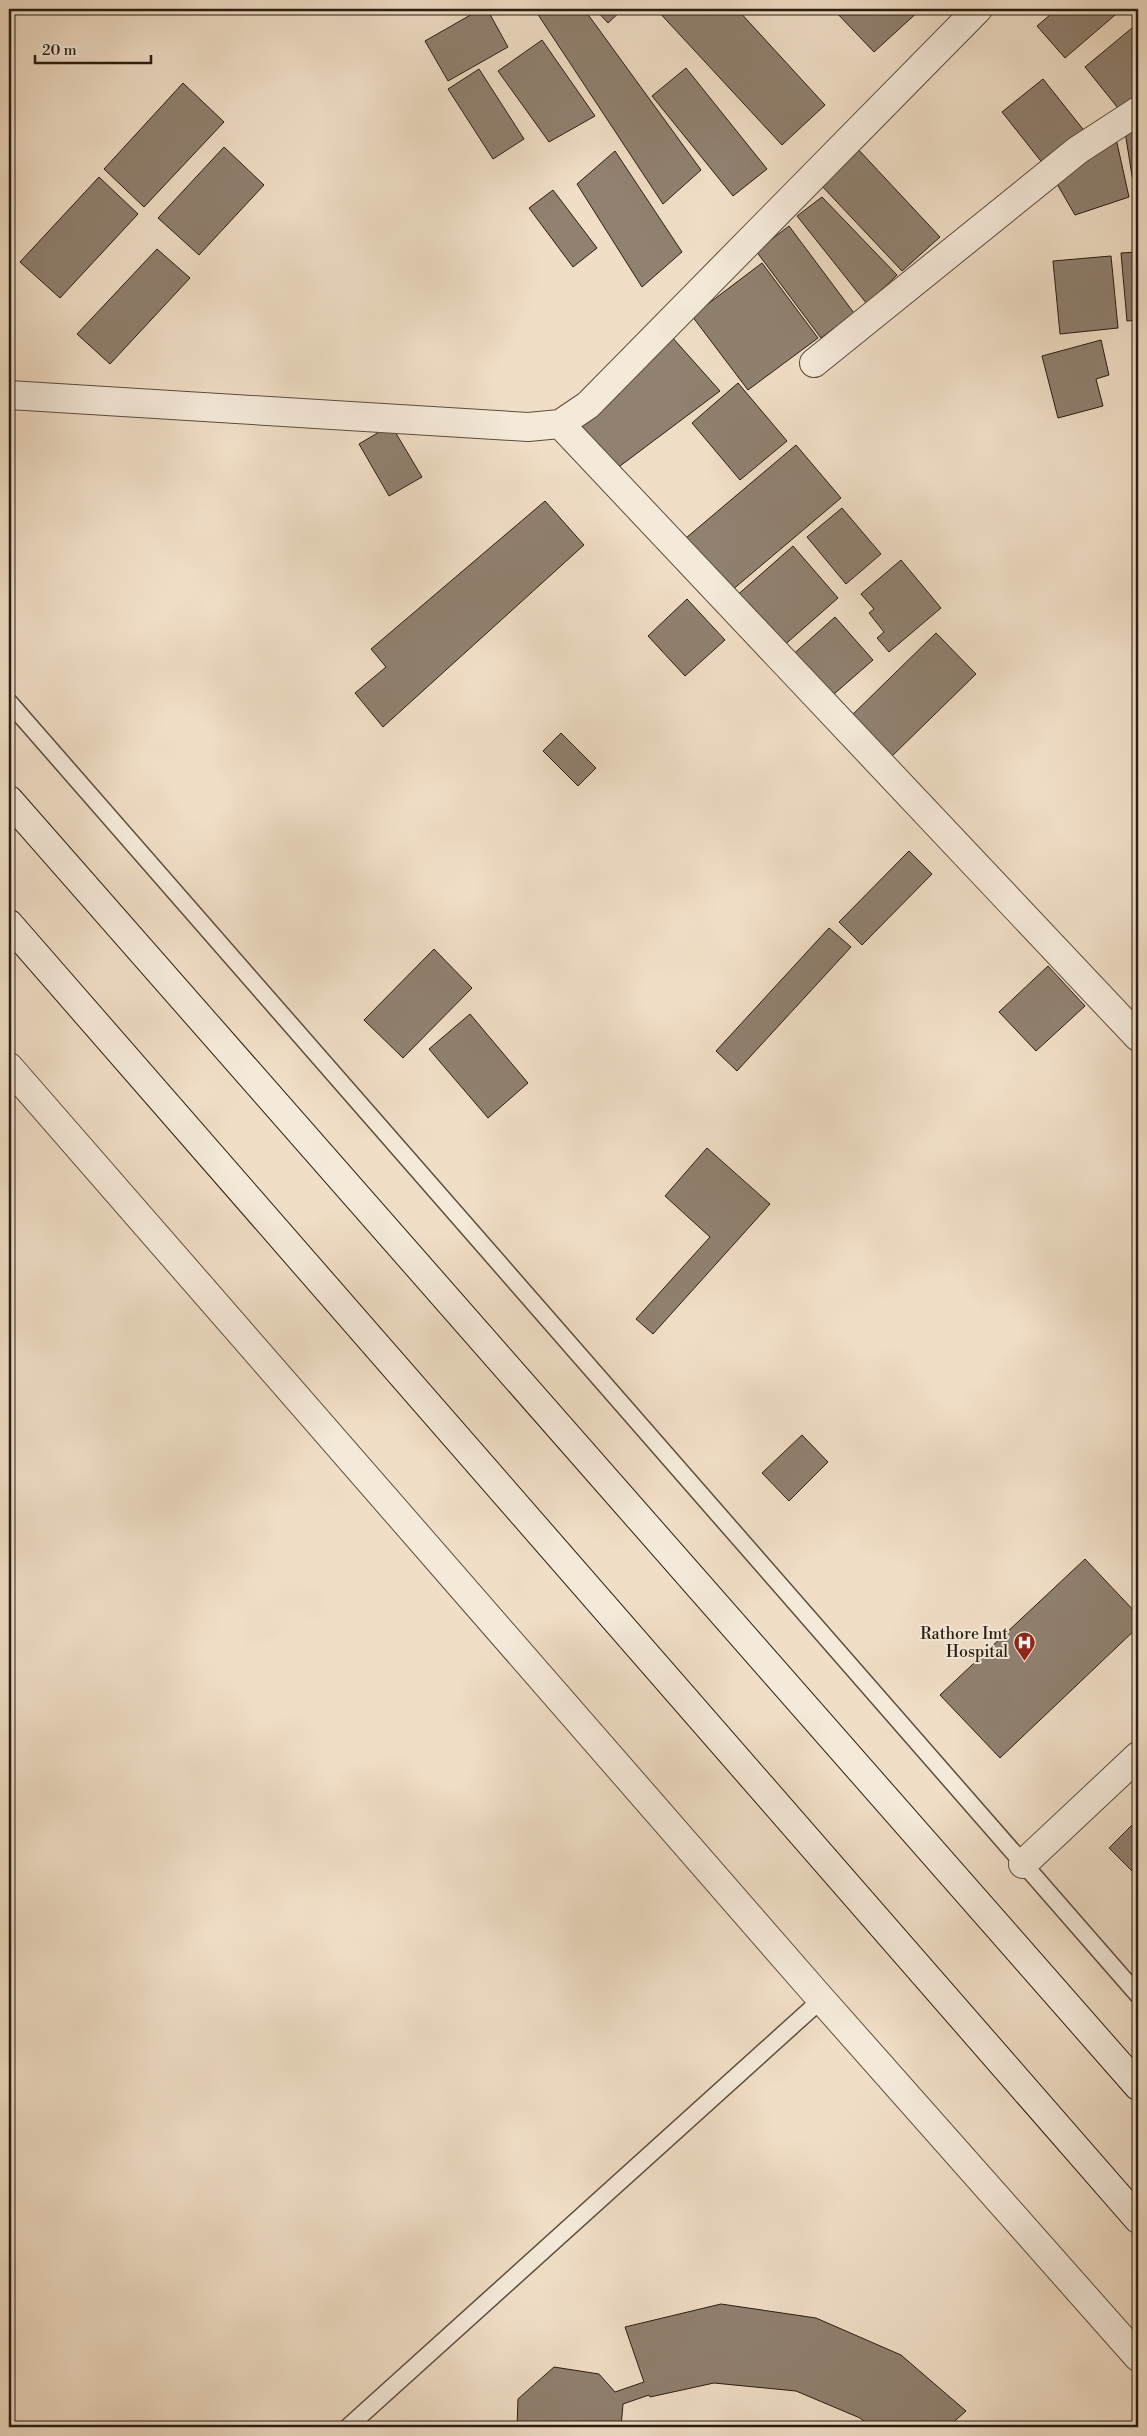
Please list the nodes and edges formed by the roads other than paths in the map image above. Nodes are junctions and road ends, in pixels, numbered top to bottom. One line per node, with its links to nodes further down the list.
1 (978, 9): 5 (street)
2 (1138, 111): 3 (street)
3 (814, 363)
4 (9, 395): 5 (street)
5 (560, 424): 9 (street)
6 (9, 702): 12 (lane)
7 (9, 800): 15 (street)
8 (9, 924): 16 (street)
9 (1138, 1037)
10 (9, 1067): 14 (street)
11 (1138, 1756): 12 (street)
12 (1023, 1864): 13 (lane)
13 (1138, 1995)
14 (822, 1999): 17 (street); 18 (lane)
15 (1138, 2086)
16 (1138, 2219)
17 (1138, 2357)
18 (348, 2427)

